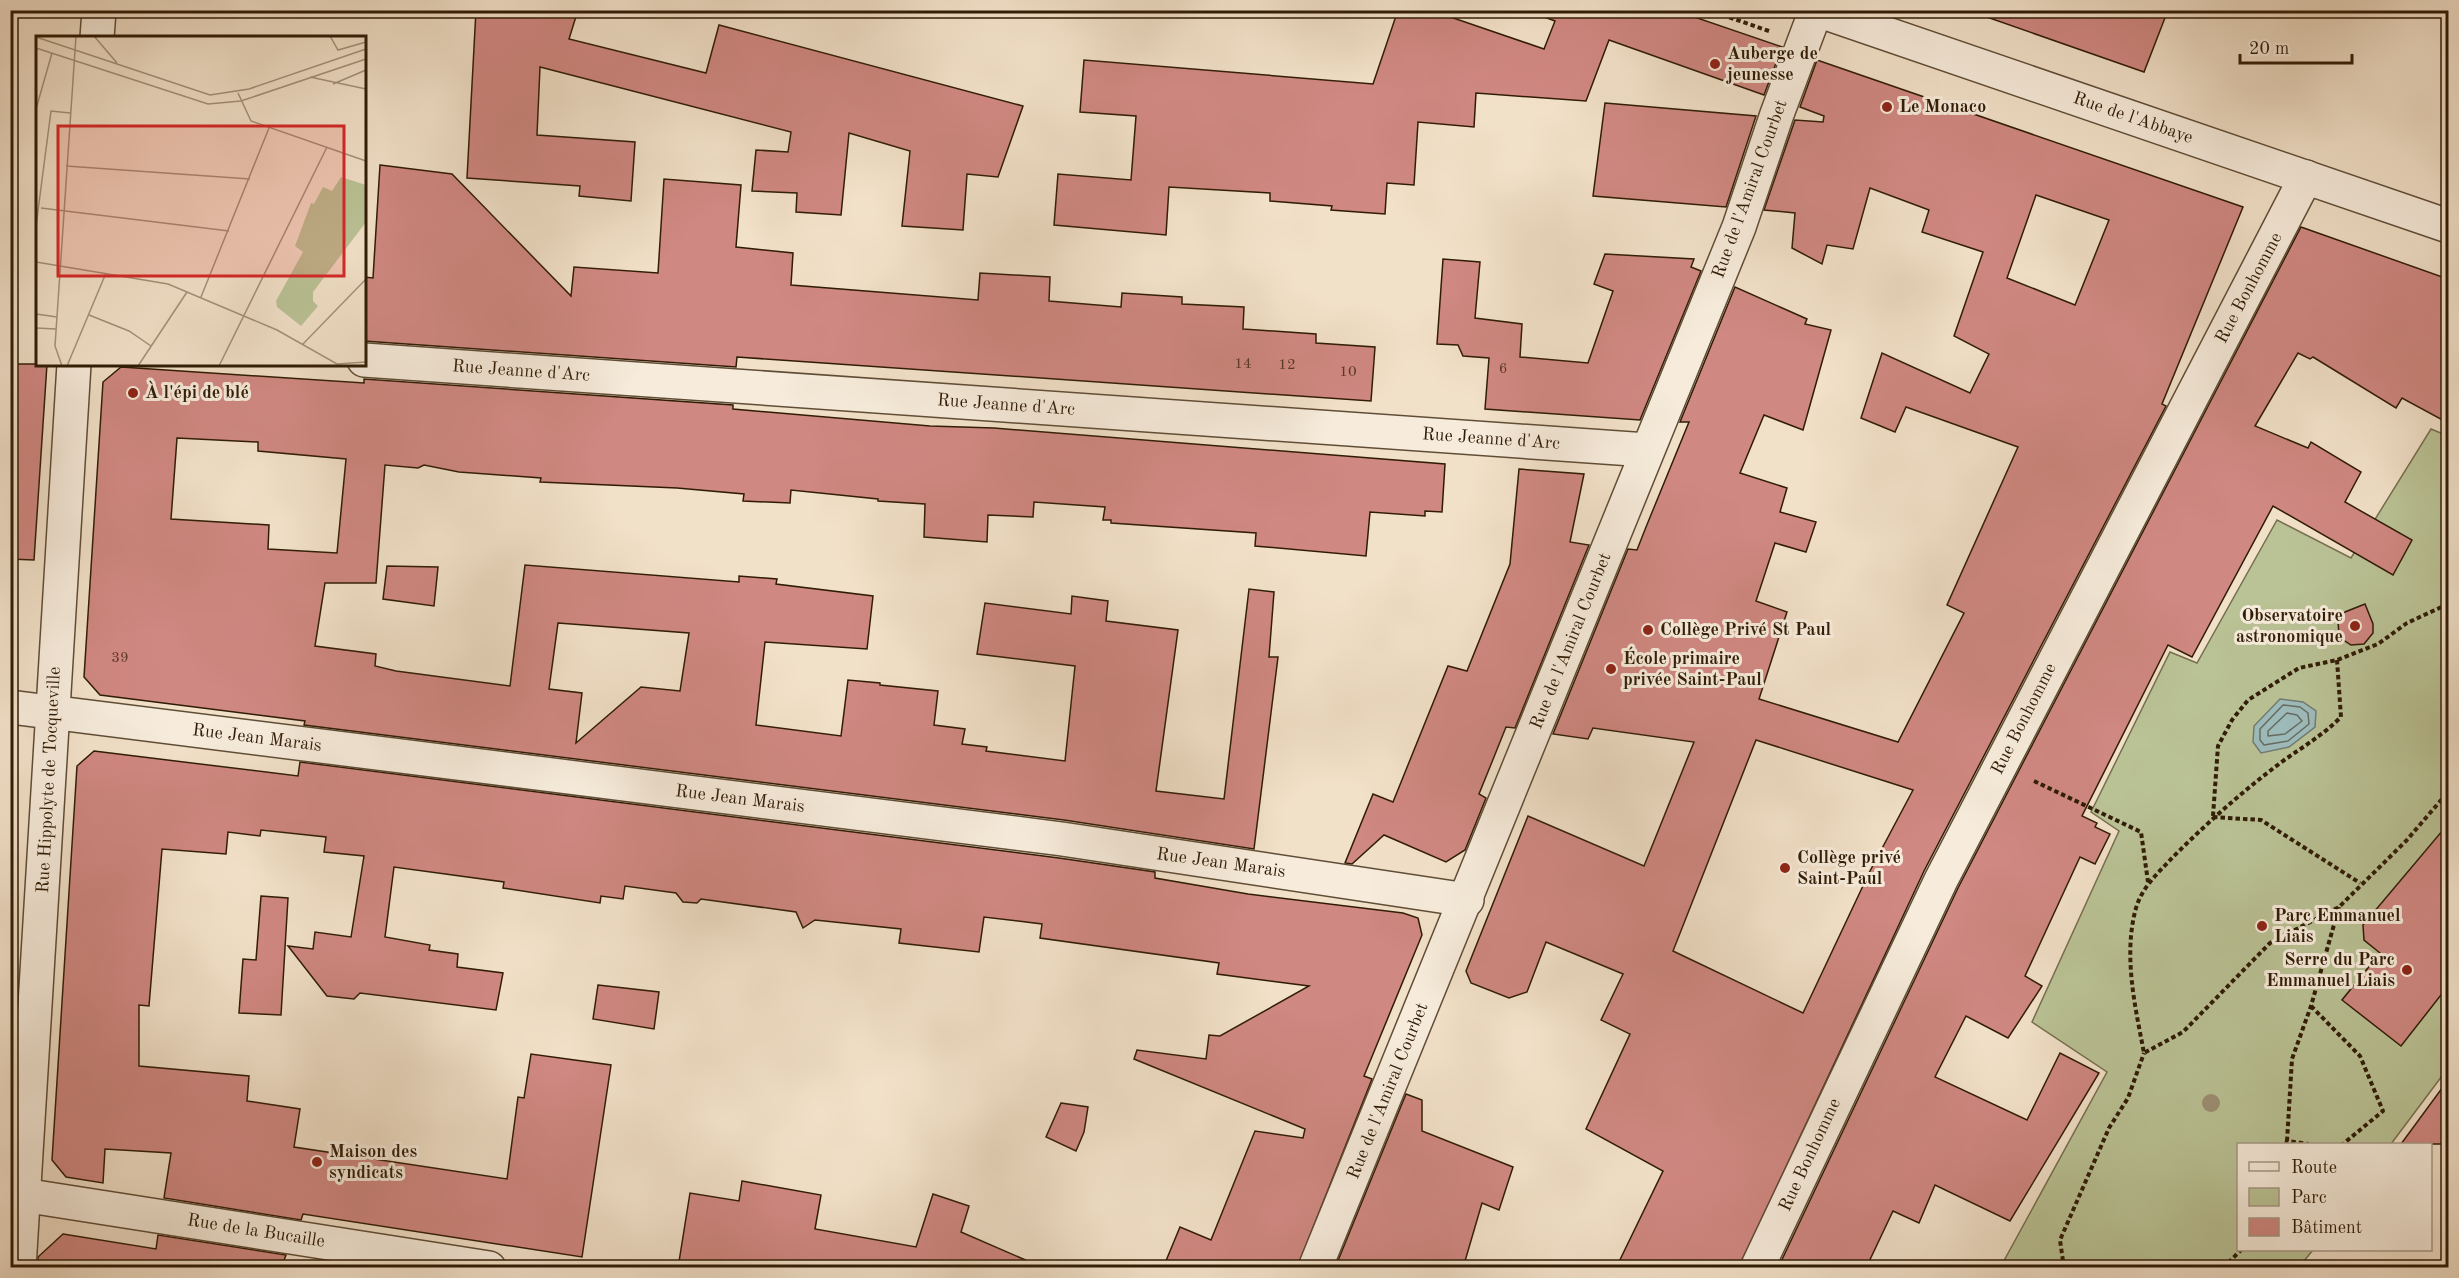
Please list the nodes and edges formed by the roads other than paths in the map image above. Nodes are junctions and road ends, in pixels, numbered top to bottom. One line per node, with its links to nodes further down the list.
1 (99, 10): 3 (street)
2 (1817, 10): 4 (street, Rue de l'Abbaye); 8 (street, Rue de l'Amiral Courbet)
3 (97, 36)
4 (2306, 177): 5 (street, Rue de l'Abbaye); 17 (street, Rue Bonhomme)
5 (2446, 216)
6 (366, 360): 8 (street, Rue Jeanne d'Arc)
7 (74, 366): 10 (street, Rue Hippolyte de Tocqueville)
8 (1647, 450): 11 (street, Rue de l'Amiral Courbet)
9 (10, 707): 10 (street, Rue Jean Marais)
10 (53, 712): 11 (street, Rue Jean Marais); 12 (street, Rue Hippolyte de Tocqueville)
11 (1467, 900): 16 (street, Rue de l'Amiral Courbet)
12 (17, 1194): 13 (street, Rue de la Bucaille); 14 (street, Rue Hippolyte de Tocqueville)
13 (411, 1262): 15 (street, Rue de la Bucaille)
14 (19, 1268)
15 (489, 1268)
16 (1315, 1268)
17 (1757, 1268)

